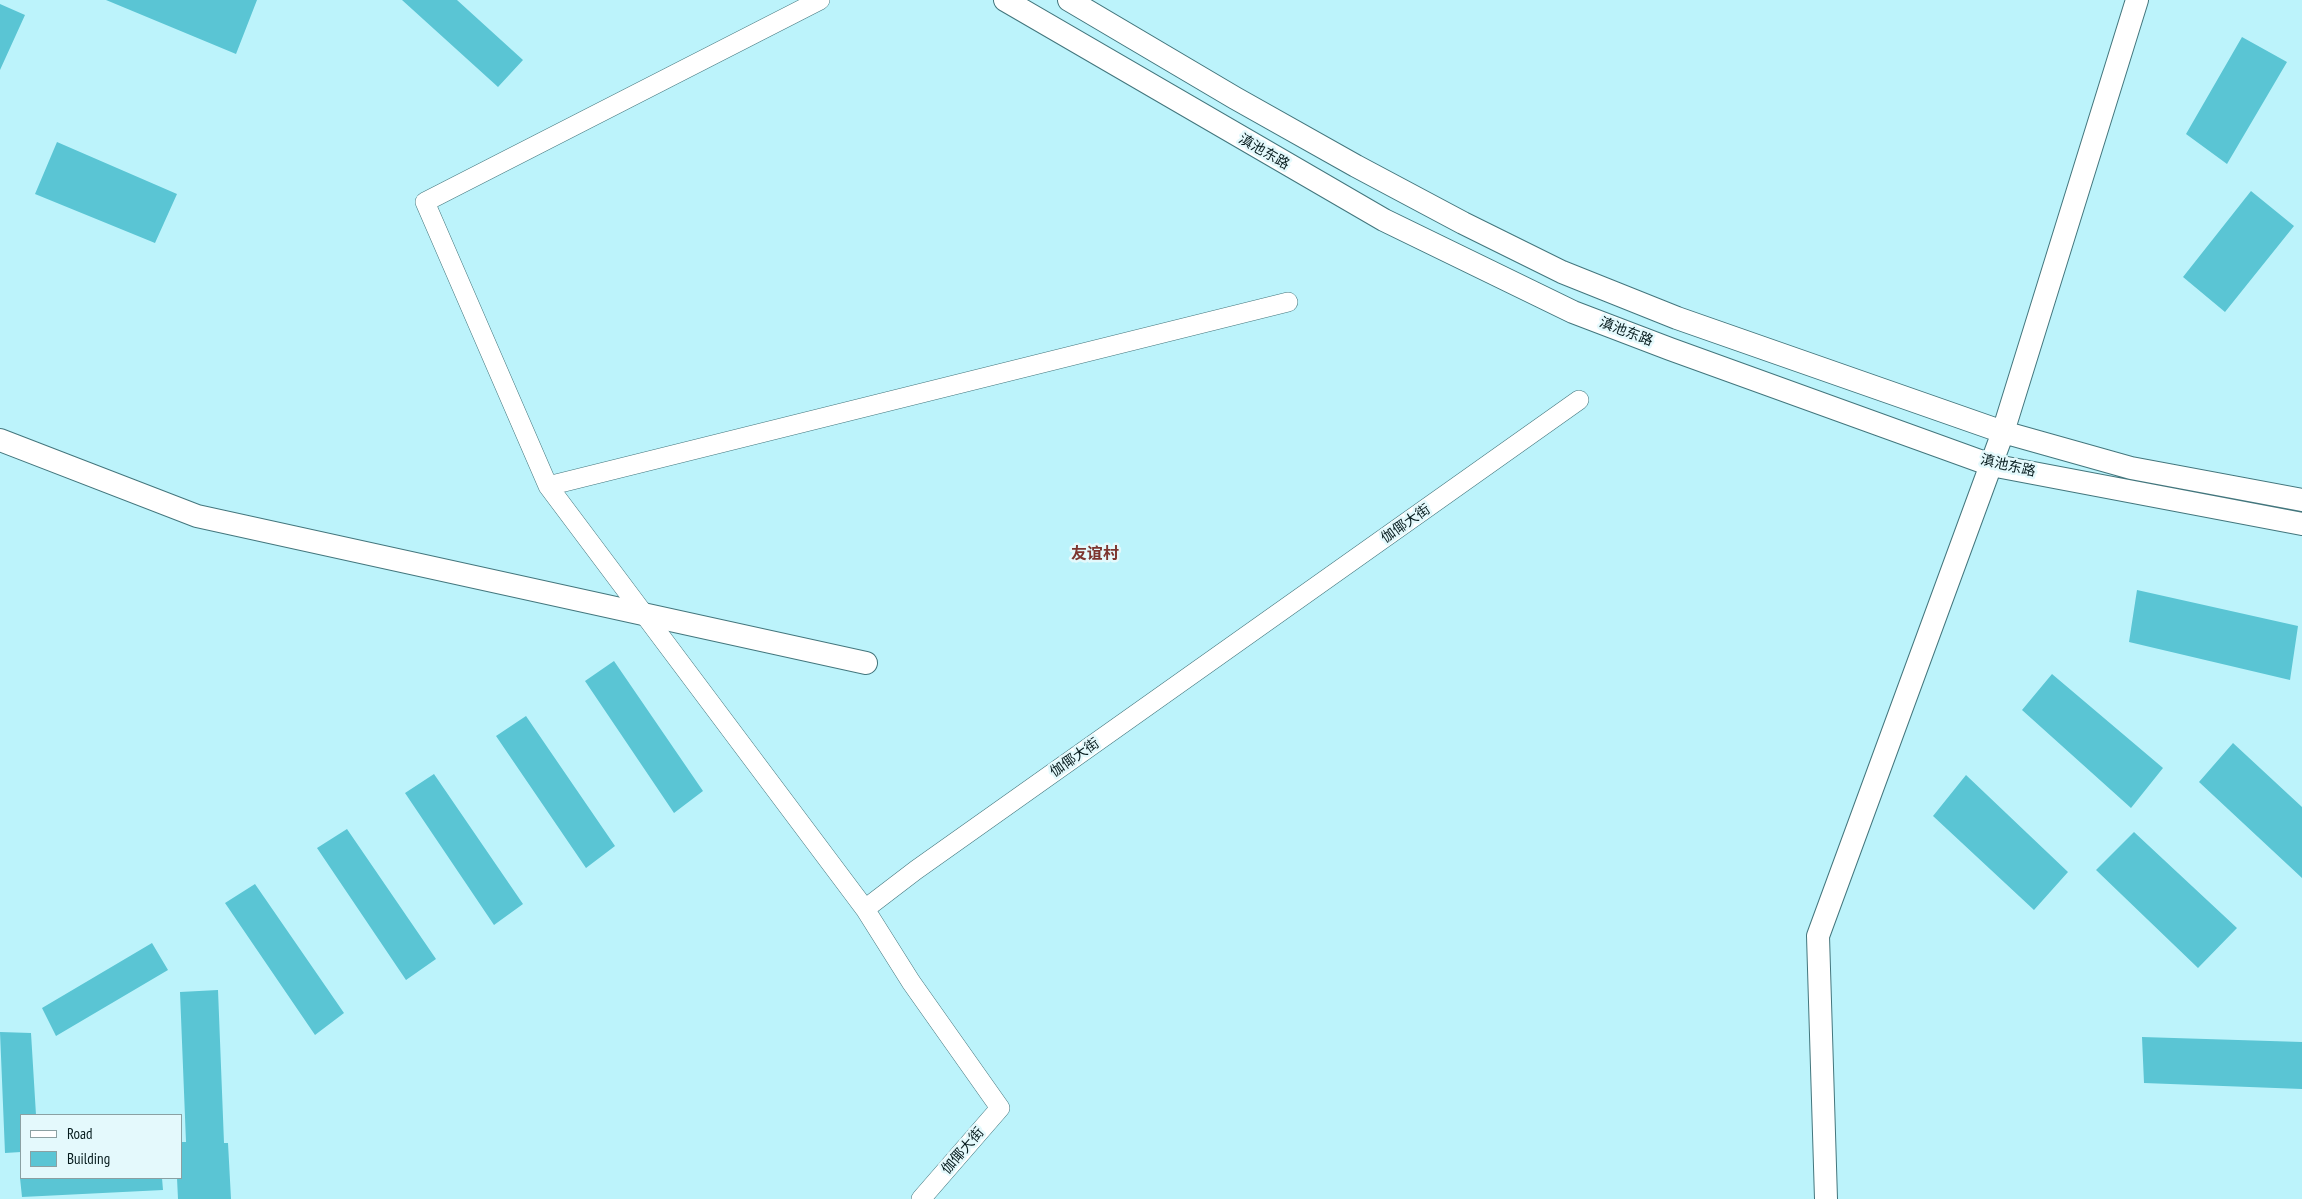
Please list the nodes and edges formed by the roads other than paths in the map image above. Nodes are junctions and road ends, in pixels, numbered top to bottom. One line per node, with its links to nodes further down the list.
1 (820, 0): 10 (street)
2 (1005, 0): 9 (street, 滇池东路)
3 (1069, 0): 7 (street)
4 (2137, 0): 7 (street)
5 (1288, 302): 10 (street)
6 (1580, 400): 14 (street, 伽倻大街)
7 (2003, 432): 9 (street); 11 (street)
8 (0, 440): 13 (street)
9 (1991, 465): 12 (street, 滇池东路); 16 (street)
10 (548, 486): 14 (street)
11 (2302, 500)
12 (2302, 524)
13 (866, 663)
14 (865, 909): 15 (street, 伽倻大街)
15 (921, 1199)
16 (1826, 1199)

